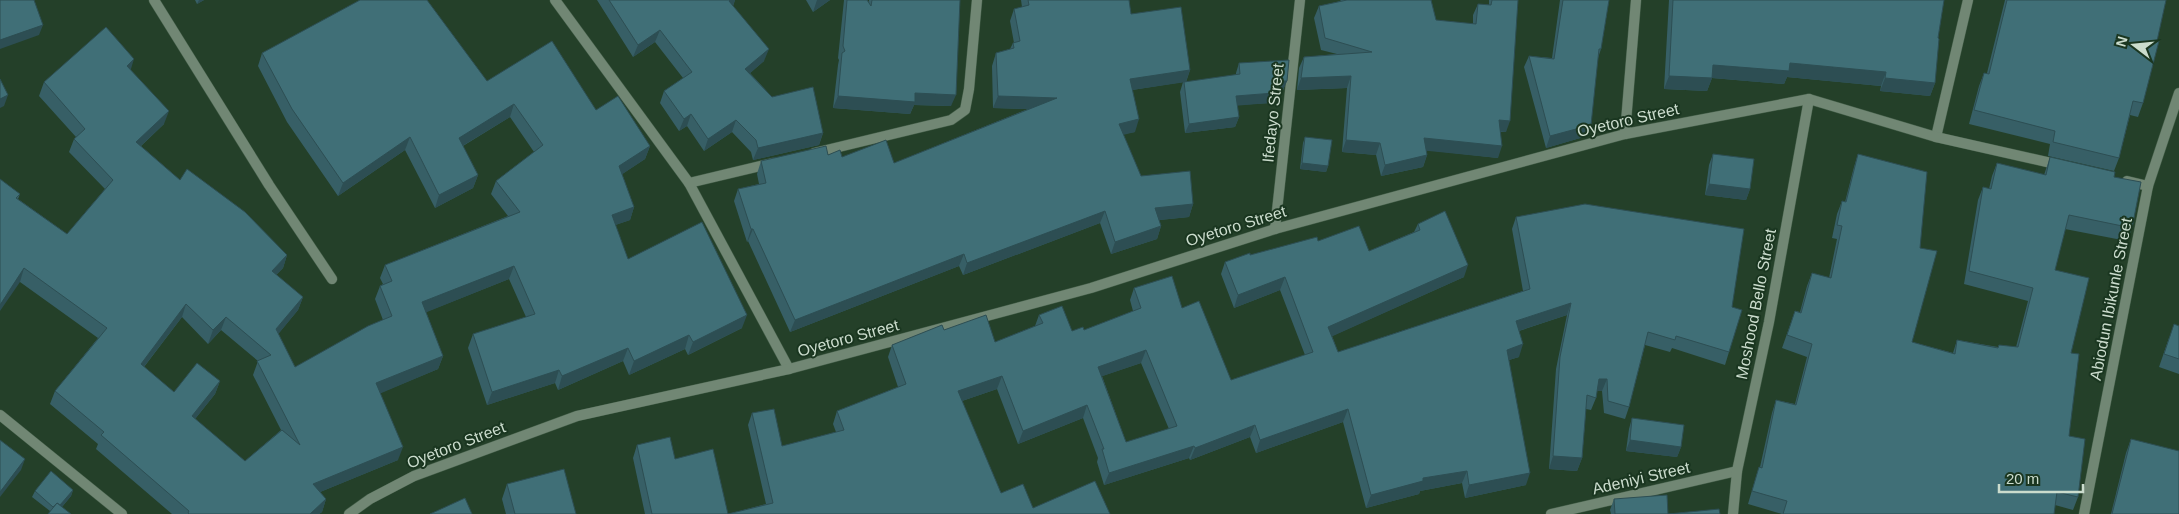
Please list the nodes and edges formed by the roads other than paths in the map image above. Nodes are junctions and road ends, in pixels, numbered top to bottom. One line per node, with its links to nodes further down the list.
1 (154, 0): 18 (street)
2 (555, 0): 15 (street)
3 (977, 0): 11 (street)
4 (1300, 0): 17 (street, Ifedayo Street)
5 (1636, 0): 9 (street)
6 (1968, 0): 10 (street)
7 (2179, 93): 16 (street, Abiodun Ibikunle Street)
8 (1809, 99): 9 (street, Oyetoro Street); 10 (street, Oyetoro Street); 21 (street, Moshood Bello Street)
9 (1625, 134): 17 (street, Oyetoro Street)
10 (1936, 137): 13 (street, Oyetoro Street)
11 (801, 156)
12 (782, 161): 15 (street)
13 (2071, 168)
14 (2119, 179): 16 (street)
15 (689, 183): 19 (street)
16 (2148, 186): 26 (street, Abiodun Ibikunle Street)
17 (1275, 228): 19 (street, Oyetoro Street)
18 (332, 279)
19 (789, 369): 23 (street, Oyetoro Street)
20 (0, 415): 22 (street)
21 (1738, 471): 24 (street, Adeniyi Street); 25 (street, Moshood Bello Street)
22 (122, 514)
23 (349, 514)
24 (1551, 514)
25 (1733, 514)
26 (2084, 514)

